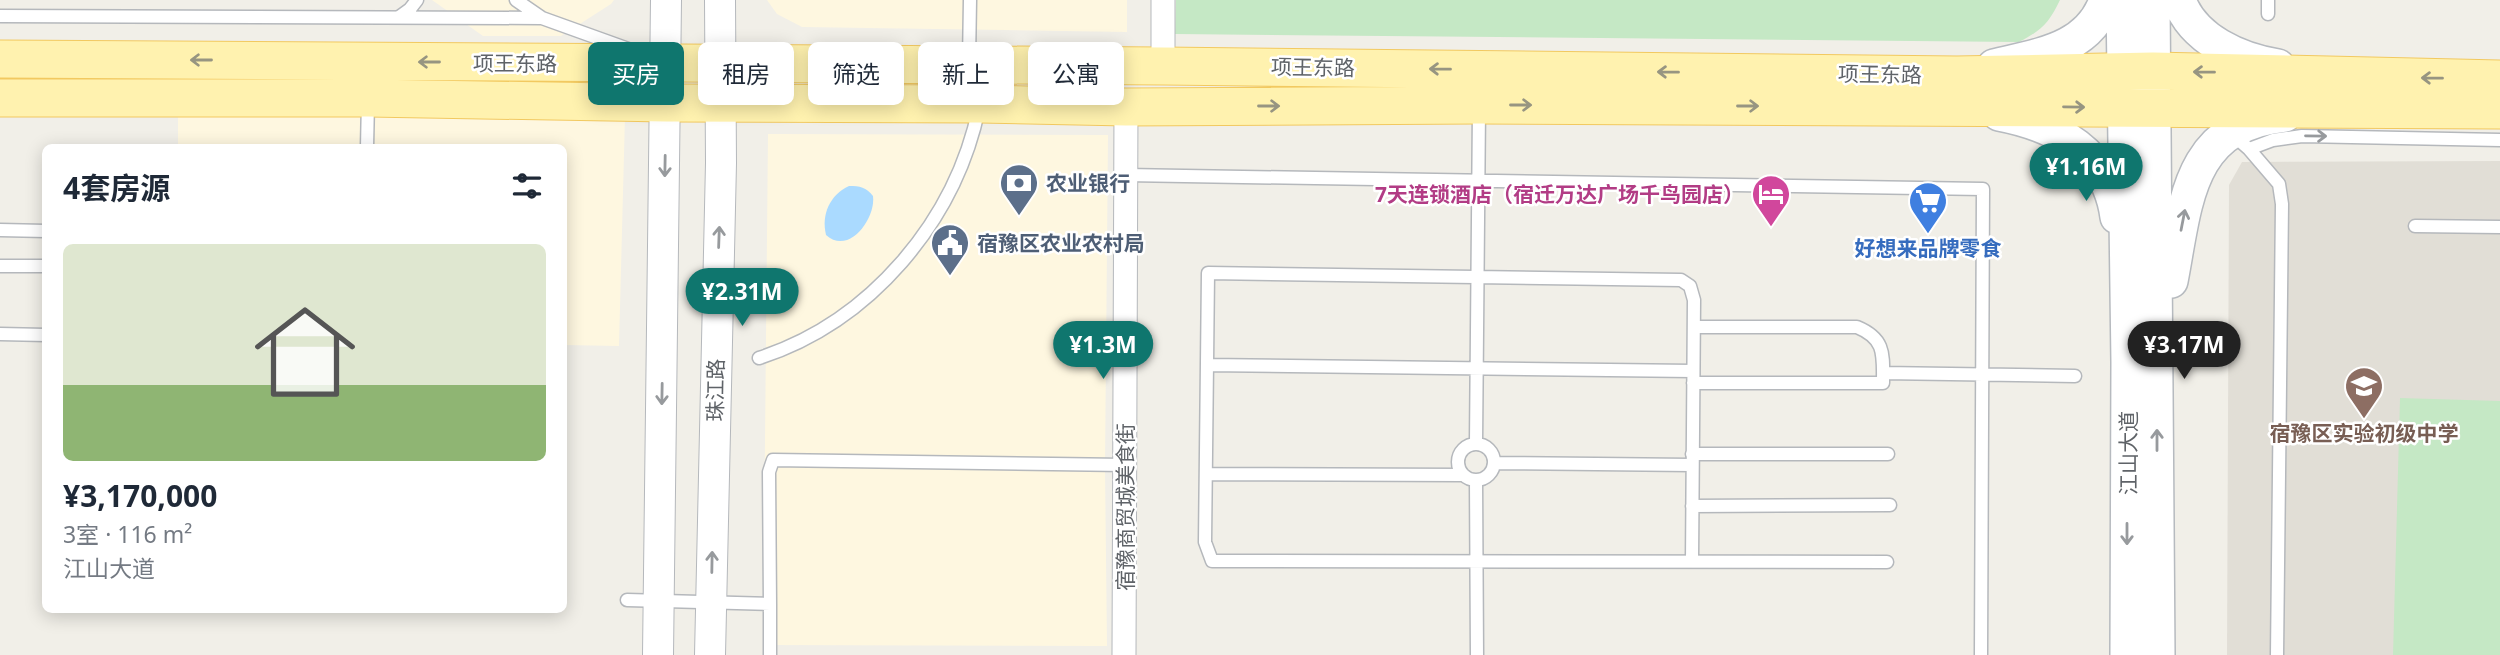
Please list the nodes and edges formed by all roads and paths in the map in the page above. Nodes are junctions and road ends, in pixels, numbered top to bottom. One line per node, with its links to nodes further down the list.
1 (417, 0): 14 (lane)
2 (516, 0): 15 (lane)
3 (666, 0): 17 (street)
4 (720, 0): 18 (street, 珠江路)
5 (970, 0): 19 (lane)
6 (1163, 0): 24 (street)
7 (2106, 0): 29 (main road)
8 (2123, 0): 25 (main road, 江山大道)
9 (2153, 0): 25 (main road, 江山大道)
10 (2179, 0): 30 (main road)
11 (2268, 0): 12 (lane)
12 (2268, 14)
13 (0, 16): 14 (lane)
14 (398, 17): 15 (lane)
15 (542, 18): 16 (lane)
16 (607, 42)
17 (667, 42)
18 (720, 42)
19 (969, 42)
20 (0, 59): 31 (main road, 项王东路, one-way to 20)
21 (794, 64): 22 (main road, 项王东路)
22 (918, 65)
23 (1014, 65): 24 (main road, 项王东路)
24 (1163, 66): 28 (main road, 项王东路, one-way to 24)
25 (2139, 71): 29 (main road, 项王东路); 30 (main road, 项王东路, one-way to 25); 39 (main road, 江山大道)
26 (588, 72): 31 (main road, 项王东路, one-way to 31)
27 (2500, 79): 30 (main road, 项王东路, one-way to 30)
28 (1479, 87): 29 (main road, 项王东路); 38 (main road, 项王东路, one-way to 28); 48 (lane)
29 (1956, 91): 39 (main road, 项王东路, one-way to 39); 60 (main road)
30 (2353, 93): 39 (main road, 项王东路); 42 (main road, 项王东路); 45 (main road)
31 (368, 95): 32 (main road, 项王东路); 40 (main road, 项王东路); 46 (lane)
32 (0, 98)
33 (666, 105): 40 (street)
34 (721, 105): 41 (street, 珠江路)
35 (928, 105): 41 (main road, 项王东路)
36 (980, 105): 59 (lane)
37 (1014, 105): 38 (main road, 项王东路)
38 (1125, 107): 47 (street, 宿豫商贸城美食街)
39 (2140, 108): 60 (main road, 江山大道)
40 (666, 109): 41 (main road, 项王东路); 43 (lane); 81 (street, one-way to 81)
41 (721, 109): 82 (street, 珠江路, one-way to 41)
42 (2500, 110)
43 (620, 116)
44 (2500, 140): 45 (lane, one-way to 44)
45 (2240, 141): 60 (main road, one-way to 45); 92 (lane)
46 (367, 144)
47 (1125, 175): 48 (lane); 71 (street, 宿豫商贸城美食街)
48 (1478, 181): 55 (lane); 64 (lane)
49 (2415, 226): 50 (lane)
50 (2500, 227)
51 (0, 230): 52 (lane)
52 (42, 230)
53 (0, 266): 54 (lane)
54 (42, 267)
55 (1478, 277): 56 (lane); 61 (lane); 62 (lane)
56 (1693, 327): 63 (lane); 66 (lane)
57 (0, 334): 58 (lane)
58 (42, 335)
59 (759, 358)
60 (2142, 360): 90 (main road, 江山大道, one-way to 90); 91 (main road, 江山大道, one-way to 60)
61 (1207, 365): 62 (lane); 72 (lane)
62 (1477, 368): 66 (lane); 67 (lane)
63 (1883, 373): 64 (lane); 66 (lane)
64 (1982, 375): 65 (lane); 89 (lane)
65 (2075, 376)
66 (1693, 377): 69 (lane)
67 (1476, 443): 70 (lane); 73 (lane)
68 (1888, 454): 69 (lane)
69 (1692, 459): 70 (lane); 76 (lane)
70 (1495, 463): 74 (lane)
71 (1125, 465): 83 (lane); 87 (street, 宿豫商贸城美食街)
72 (1206, 474): 73 (lane); 77 (lane)
73 (1463, 475): 74 (lane)
74 (1476, 480): 77 (lane)
75 (1890, 505): 76 (lane)
76 (1692, 506): 78 (lane)
77 (1476, 561): 78 (lane); 88 (lane)
78 (1692, 561): 79 (lane)
79 (1888, 562)
80 (627, 600): 81 (lane)
81 (659, 601): 82 (lane); 84 (street)
82 (712, 602): 83 (lane); 85 (street, 珠江路)
83 (770, 604): 86 (lane)
84 (658, 655)
85 (710, 655)
86 (769, 655)
87 (1124, 655)
88 (1477, 655)
89 (1981, 655)
90 (2127, 655)
91 (2158, 655)
92 (2277, 655)

